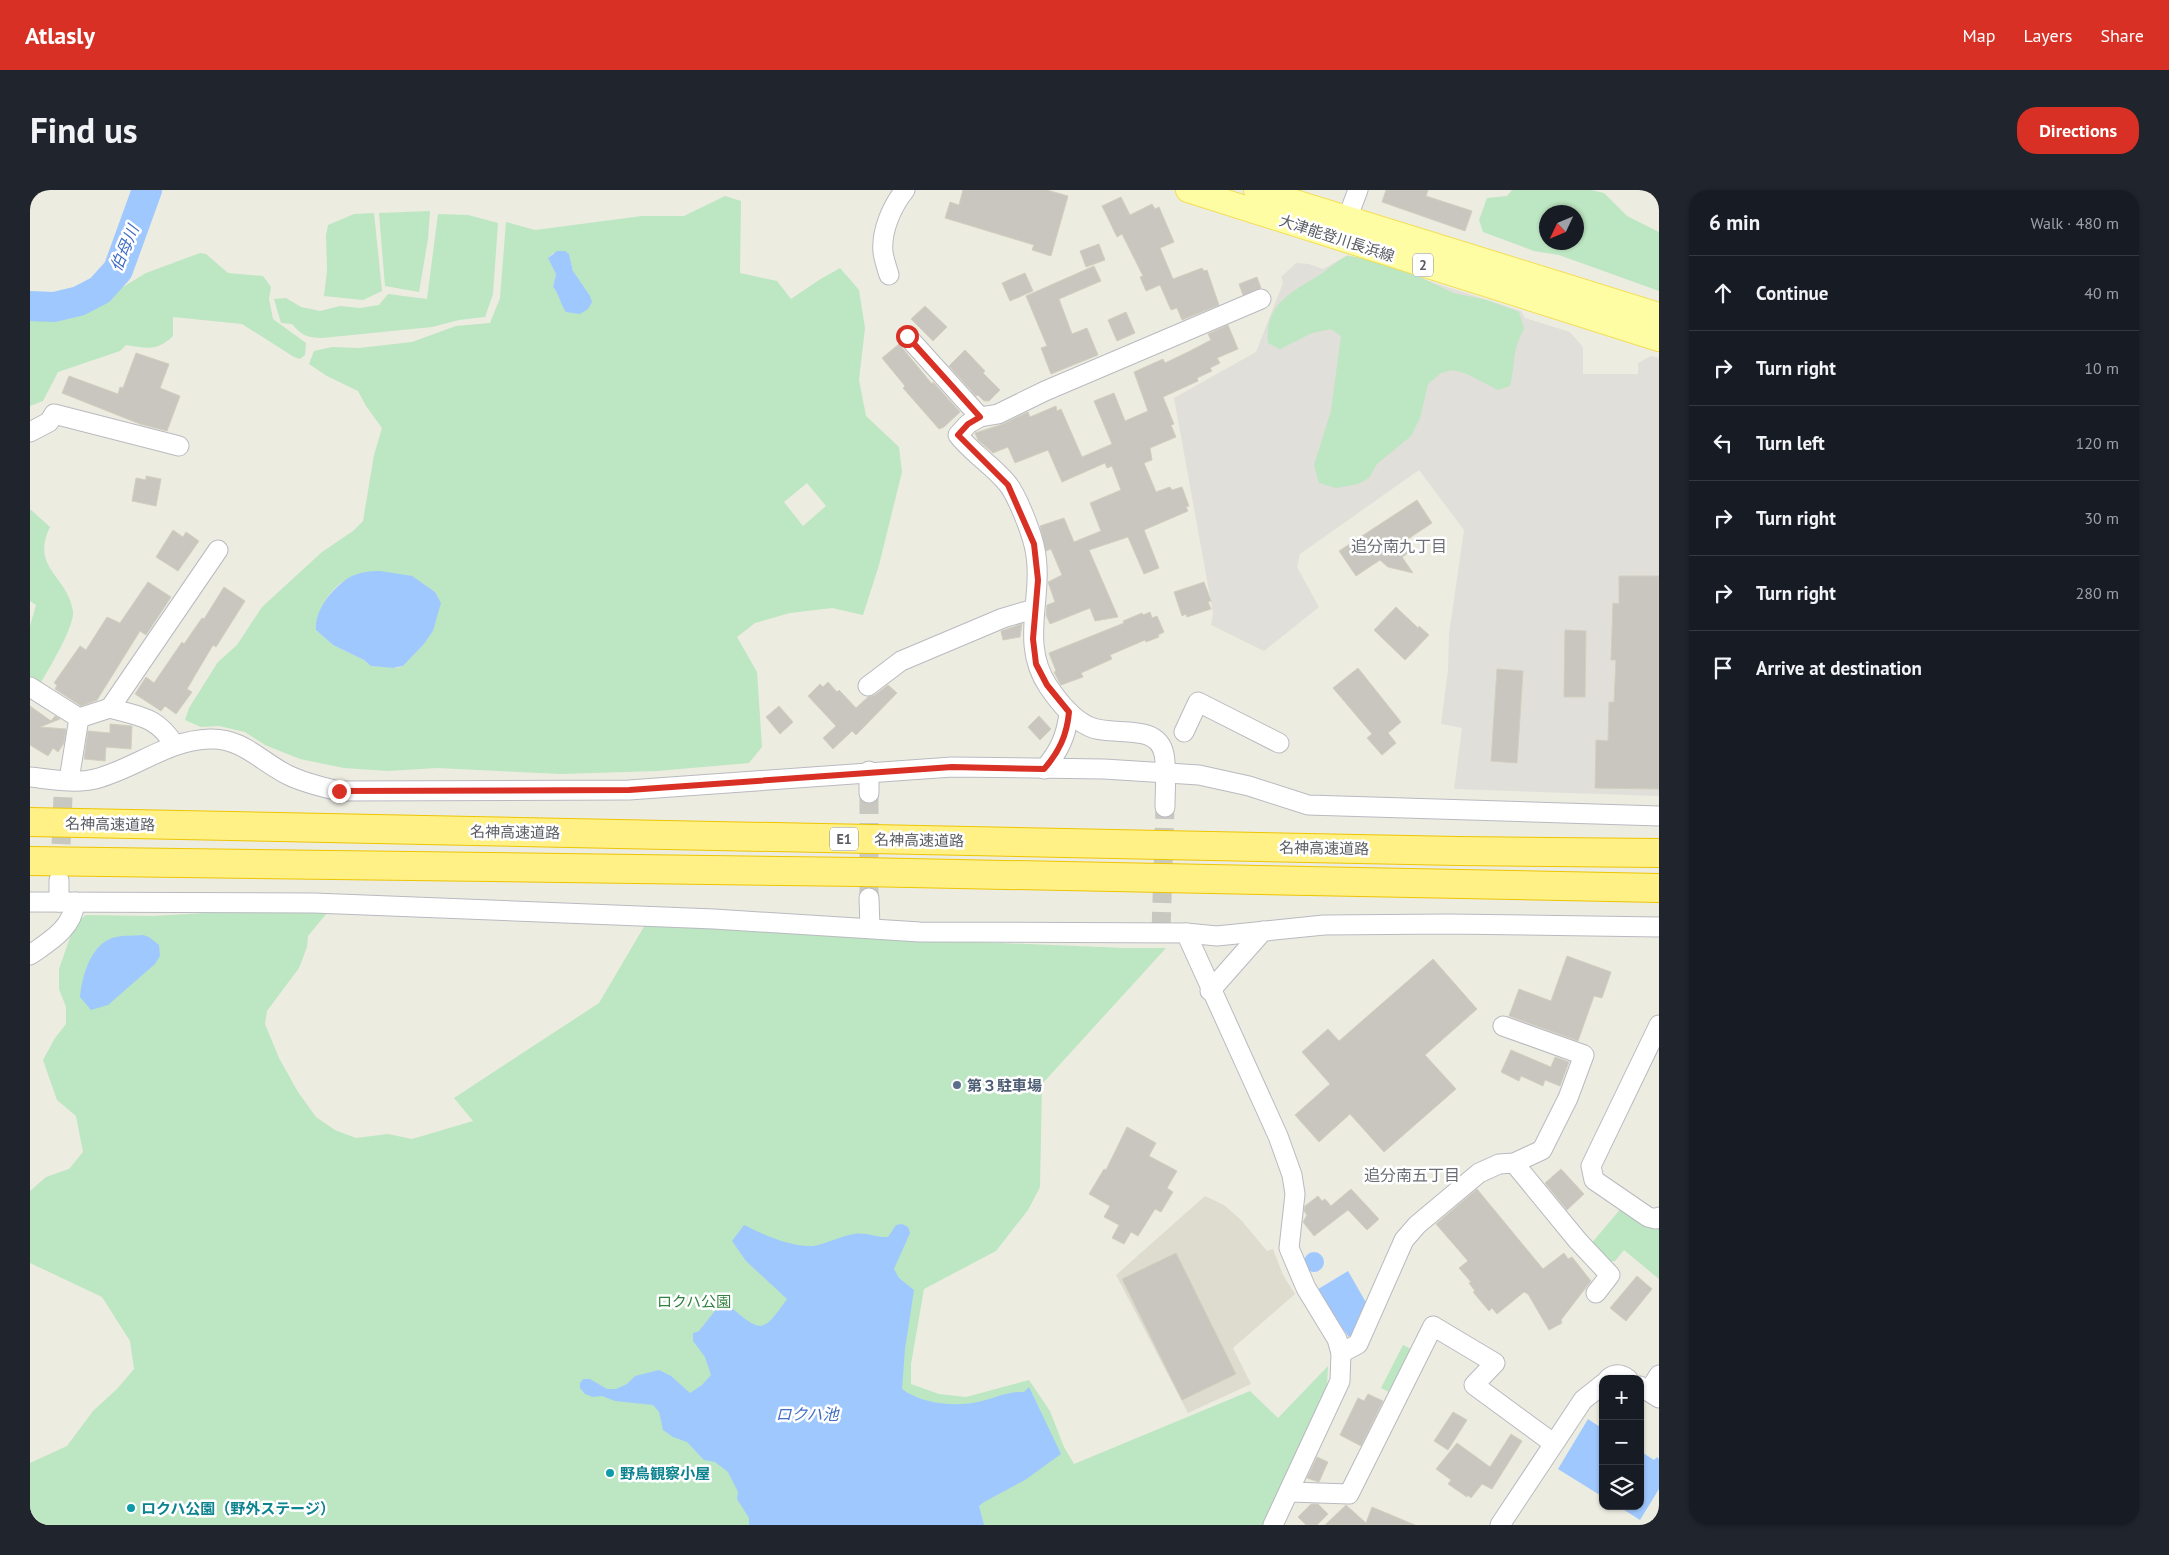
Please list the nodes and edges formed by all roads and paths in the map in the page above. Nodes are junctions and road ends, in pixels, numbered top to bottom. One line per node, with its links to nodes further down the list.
1 (905, 190): 6 (street)
2 (1188, 190): 10 (main road, 大津能登川長浜線 / 2)
3 (1256, 190): 5 (main road, 大津能登川長浜線 / 2)
4 (1358, 190): 5 (street)
5 (1347, 219): 8 (main road, 大津能登川長浜線 / 2)
6 (889, 275)
7 (1260, 300): 11 (street)
8 (1659, 315)
9 (907, 336): 11 (street)
10 (1659, 339)
11 (980, 417): 15 (street)
12 (30, 432): 13 (street)
13 (178, 446)
14 (218, 550): 18 (street)
15 (1034, 608): 16 (street); 19 (street)
16 (868, 686)
17 (30, 687): 20 (street)
18 (110, 708): 20 (street); 23 (street)
19 (1069, 712): 24 (street); 26 (street)
20 (79, 718): 28 (street)
21 (1184, 732): 22 (street)
22 (1279, 743)
23 (174, 744): 25 (street); 28 (street)
24 (1044, 769): 25 (street); 26 (street)
25 (869, 771): 29 (street)
26 (1165, 774): 30 (street); 31 (street)
27 (30, 777): 28 (street)
28 (65, 786)
29 (870, 793)
30 (1165, 807)
31 (1659, 816)
32 (30, 822): 33 (highway, 名神高速道路 / E1)
33 (1659, 853)
34 (30, 861): 36 (highway, E1)
35 (59, 880): 39 (street)
36 (1659, 888)
37 (869, 898): 41 (street)
38 (30, 902): 39 (street)
39 (67, 902): 41 (street); 44 (street)
40 (1659, 926): 42 (street)
41 (870, 928): 43 (street)
42 (1263, 931): 43 (street); 45 (street)
43 (1186, 933): 45 (street)
44 (30, 955)
45 (1210, 991): 51 (street)
46 (1659, 1025): 49 (street)
47 (1503, 1026): 48 (street)
48 (1514, 1163): 50 (street); 51 (street)
49 (1659, 1217)
50 (1596, 1293)
51 (1341, 1353): 56 (street)
52 (1659, 1374): 54 (street)
53 (1599, 1387): 55 (street)
54 (1649, 1392)
55 (1553, 1443): 56 (street); 58 (street)
56 (1290, 1492): 57 (street)
57 (1275, 1524)
58 (1500, 1525)

